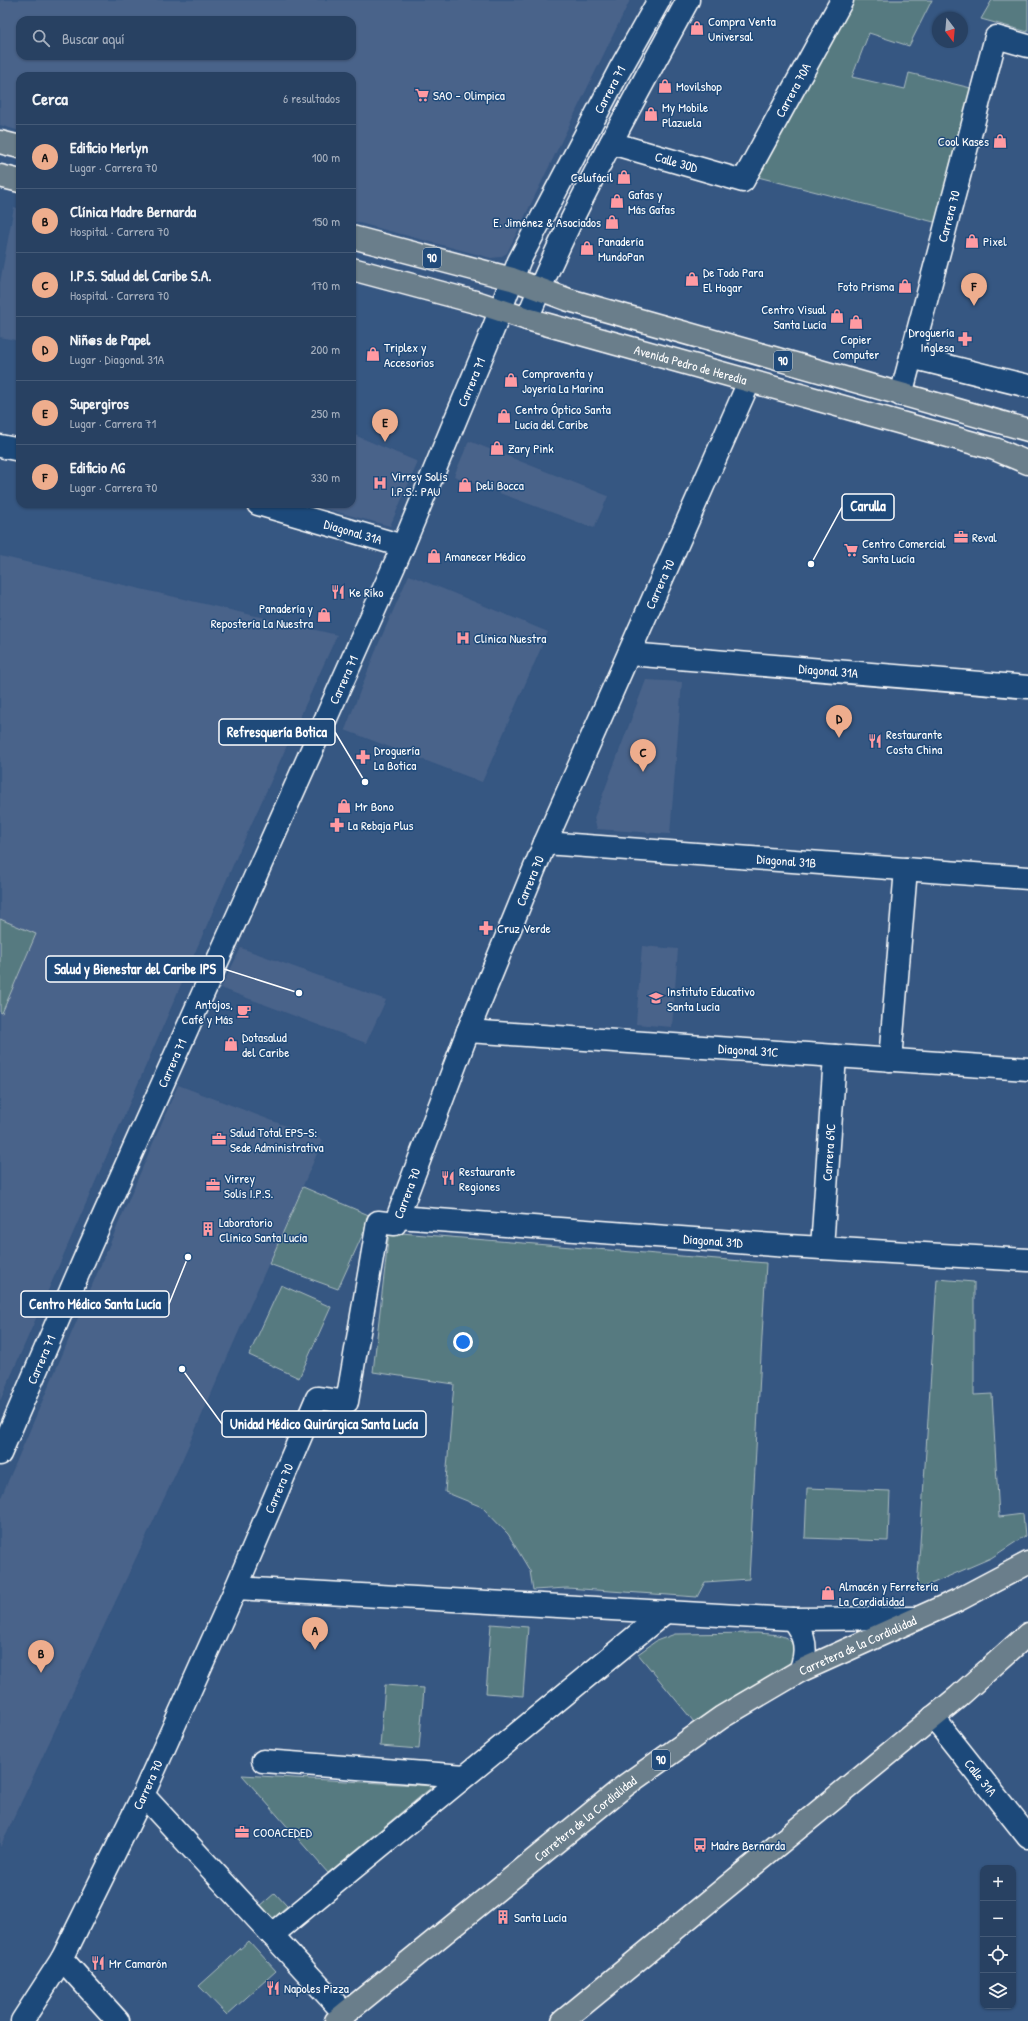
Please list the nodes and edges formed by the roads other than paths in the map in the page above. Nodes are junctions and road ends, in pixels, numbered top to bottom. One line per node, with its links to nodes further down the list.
1 (659, 0): 13 (street, Carrera 71)
2 (688, 0): 6 (street, Carrera 71)
3 (842, 0): 10 (street, Carrera 70A)
4 (1028, 46): 17 (street, Carrera 70)
5 (0, 142): 7 (highway)
6 (611, 142): 10 (street, Calle 30D); 14 (street, Carrera 71)
7 (16, 146)
8 (0, 176): 9 (highway)
9 (16, 180)
10 (743, 181)
11 (356, 238): 13 (highway, 90)
12 (356, 270): 15 (highway, Avenida Pedro de Heredia / 90)
13 (512, 280): 14 (highway, 90); 15 (street, Carrera 71)
14 (538, 290): 16 (street, Carrera 71); 20 (highway, 90)
15 (500, 310): 16 (highway, Avenida Pedro de Heredia / 90); 26 (street, Carrera 71)
16 (526, 319): 18 (highway, Avenida Pedro de Heredia / 90)
17 (911, 357): 19 (street); 20 (street, Carrera 70)
18 (749, 382): 24 (highway, Avenida Pedro de Heredia / 90); 27 (street, Carrera 70)
19 (1028, 386)
20 (901, 395): 21 (highway, 90)
21 (1028, 430)
22 (0, 446): 23 (street)
23 (16, 449)
24 (1028, 463)
25 (272, 508): 26 (street, Diagonal 31A)
26 (403, 546): 39 (street, Carrera 71)
27 (629, 654): 28 (street, Diagonal 31A); 29 (street, Carrera 70)
28 (1028, 687)
29 (545, 843): 30 (street, Diagonal 31B); 32 (street, Carrera 70)
30 (906, 869): 31 (street, Diagonal 31B); 34 (street)
31 (1028, 878)
32 (468, 1031): 33 (street, Diagonal 31C); 36 (street, Carrera 70)
33 (835, 1056): 34 (street, Diagonal 31C); 37 (street, Carrera 69C)
34 (890, 1060): 35 (street, Diagonal 31C)
35 (1028, 1069)
36 (398, 1217): 37 (street, Diagonal 31D); 41 (street, Carrera 70)
37 (822, 1248): 38 (street, Diagonal 31D)
38 (1028, 1260)
39 (0, 1454)
40 (1028, 1563): 43 (highway, Carretera de la Cordialidad / 90)
41 (236, 1588): 42 (street); 50 (street, Carrera 70)
42 (664, 1613): 44 (street); 49 (street)
43 (917, 1618): 44 (street); 46 (highway, Carretera de la Cordialidad / 90)
44 (792, 1619): 46 (street)
45 (1028, 1634): 47 (highway)
46 (800, 1672): 54 (highway, Carretera de la Cordialidad / 90)
47 (933, 1717): 51 (street, Calle 31A); 57 (highway)
48 (263, 1761): 49 (street)
49 (466, 1776): 52 (street)
50 (143, 1795): 52 (street); 53 (street, Carrera 70)
51 (1028, 1837)
52 (272, 1935): 54 (street)
53 (62, 1959): 55 (street, Carrera 70); 56 (street)
54 (340, 2017)
55 (22, 2021)
56 (118, 2021)
57 (563, 2021)

